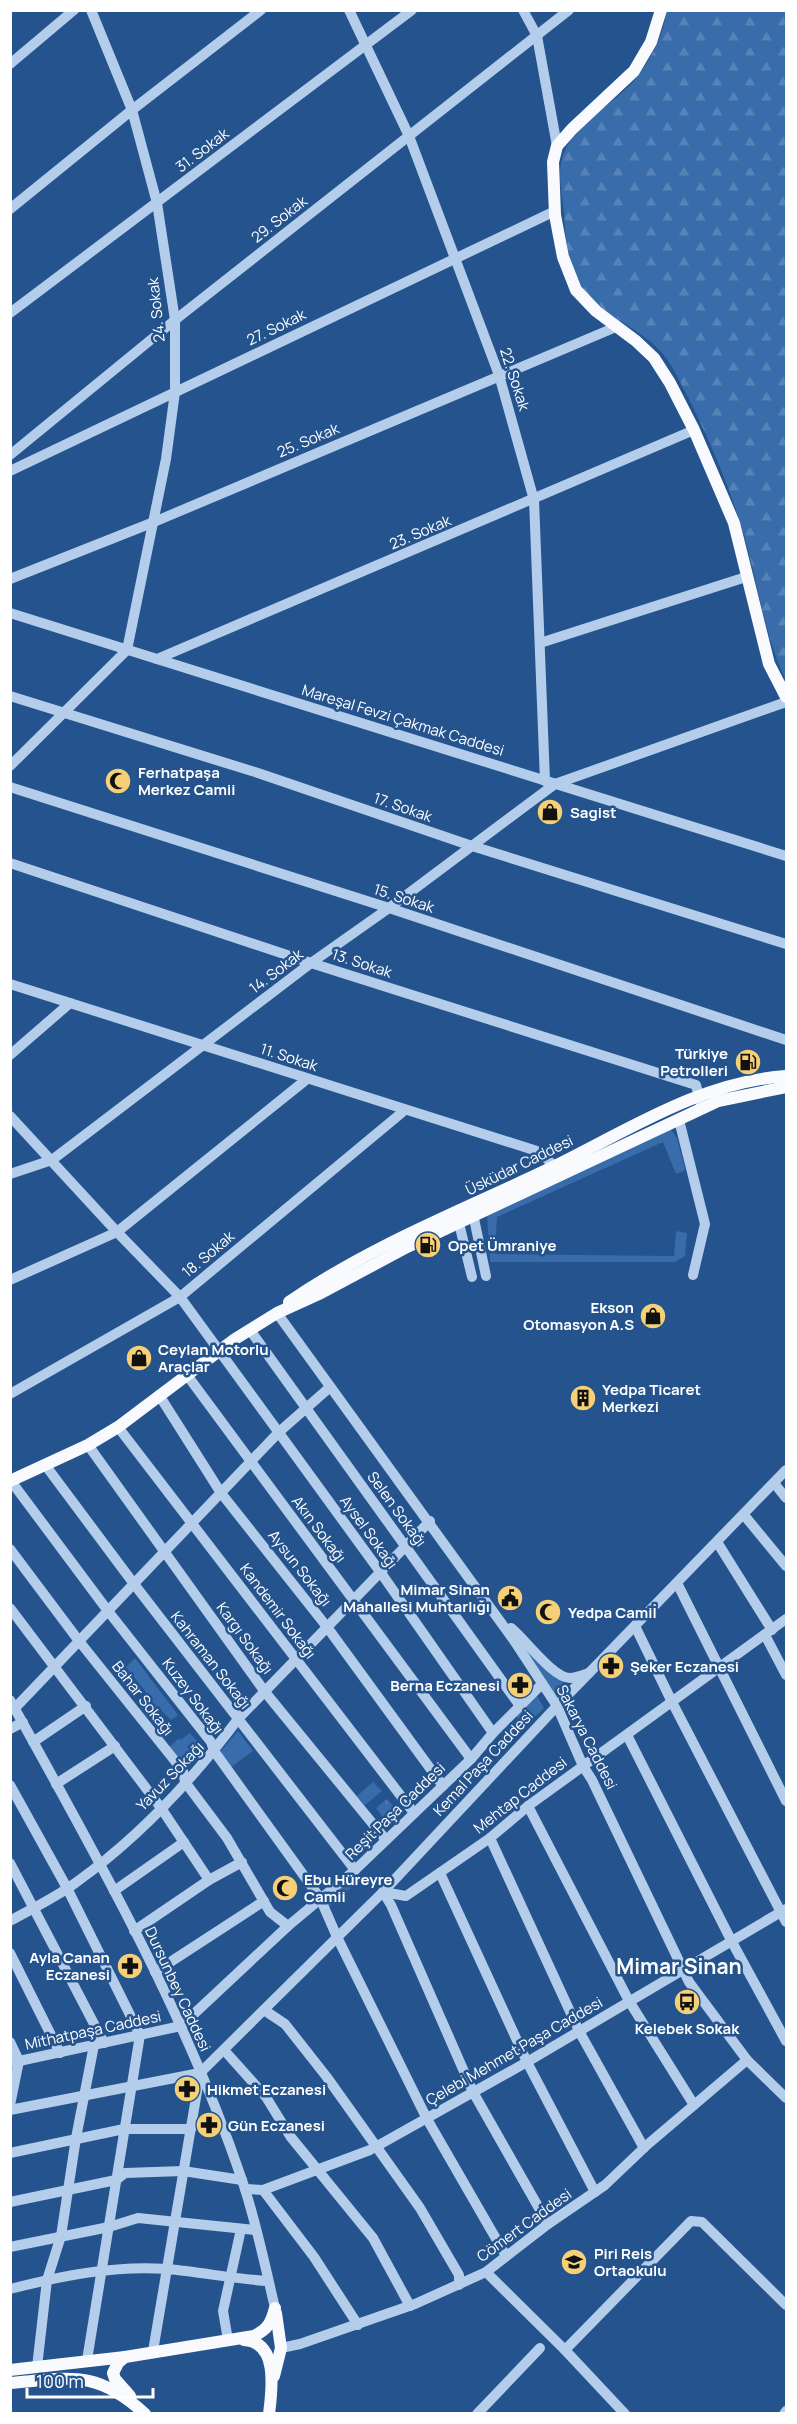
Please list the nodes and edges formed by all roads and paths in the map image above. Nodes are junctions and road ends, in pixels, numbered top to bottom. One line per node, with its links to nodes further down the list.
1 (74, 10): 11 (street)
2 (91, 10): 12 (street, 24. Sokak)
3 (261, 10): 12 (street)
4 (349, 10): 10 (street, 22. Sokak)
5 (412, 10): 10 (street, 31. Sokak)
6 (523, 10): 9 (street)
7 (569, 10): 9 (street, 29. Sokak)
8 (661, 10): 14 (main road)
9 (537, 36): 13 (street, 29. Sokak); 14 (street)
10 (367, 44): 13 (street, 22. Sokak); 15 (street, 31. Sokak)
11 (10, 64)
12 (132, 110): 15 (street, 24. Sokak); 16 (street)
13 (410, 136): 18 (street, 22. Sokak); 20 (street, 29. Sokak)
14 (557, 146): 17 (main road)
15 (157, 203): 19 (street, 31. Sokak); 20 (street, 24. Sokak)
16 (10, 209)
17 (555, 211): 18 (street, 27. Sokak); 21 (main road)
18 (455, 258): 22 (street, 22. Sokak); 23 (street, 27. Sokak)
19 (10, 313)
20 (175, 320): 23 (street, 24. Sokak); 25 (street, 29. Sokak)
21 (616, 327): 22 (street, 25. Sokak); 24 (main road)
22 (499, 375): 27 (street, 22. Sokak); 28 (street, 25. Sokak)
23 (175, 392): 26 (street, 27. Sokak); 28 (street, 24. Sokak)
24 (694, 430): 27 (street, 23. Sokak); 29 (main road)
25 (10, 454)
26 (10, 471)
27 (534, 500): 32 (street, 22. Sokak); 34 (street, 23. Sokak)
28 (154, 522): 30 (street, 25. Sokak); 33 (street, 24. Sokak)
29 (746, 576): 32 (street); 36 (main road)
30 (10, 579)
31 (10, 613): 33 (street, Mareşal Fevzi Çakmak Caddesi)
32 (540, 642): 40 (street, 22. Sokak)
33 (128, 650): 34 (street, Mareşal Fevzi Çakmak Caddesi); 38 (street)
34 (157, 659): 40 (street, Mareşal Fevzi Çakmak Caddesi)
35 (10, 696): 38 (street, 17. Sokak)
36 (786, 697)
37 (786, 702): 40 (street, 14. Sokak)
38 (64, 713): 39 (street); 42 (street, 17. Sokak)
39 (10, 766)
40 (550, 782): 42 (street, 14. Sokak); 43 (street, Mareşal Fevzi Çakmak Caddesi)
41 (10, 787): 45 (street, 15. Sokak)
42 (472, 846): 45 (street, 14. Sokak); 46 (street, 17. Sokak)
43 (786, 856)
44 (10, 863): 47 (street, 13. Sokak)
45 (389, 908): 47 (street, 14. Sokak); 50 (street, 15. Sokak)
46 (786, 944)
47 (311, 963): 51 (street, 14. Sokak); 56 (street, 13. Sokak)
48 (10, 984): 49 (street, 11. Sokak)
49 (70, 1003): 51 (street, 11. Sokak); 52 (street)
50 (786, 1040)
51 (203, 1046): 54 (street, 11. Sokak); 62 (street, 14. Sokak)
52 (10, 1055)
53 (786, 1076): 56 (main road, Üsküdar Caddesi)
54 (307, 1078): 57 (street, 11. Sokak); 67 (street)
55 (786, 1087): 58 (main road, Üsküdar Caddesi)
56 (699, 1094): 58 (street); 61 (main road, Üsküdar Caddesi)
57 (405, 1110): 63 (street, 11. Sokak); 72 (street, 18. Sokak)
58 (701, 1110): 60 (main road, Üsküdar Caddesi)
59 (10, 1116): 62 (street, Aysel Sokağı)
60 (679, 1120): 61 (main road, Üsküdar Caddesi); 68 (street)
61 (620, 1139): 63 (main road, Üsküdar Caddesi); 65 (main road, Üsküdar Caddesi)
62 (52, 1160): 64 (street, 14. Sokak); 67 (street, Aysel Sokağı)
63 (554, 1166): 65 (main road, Üsküdar Caddesi)
64 (10, 1174)
65 (472, 1210): 66 (main road, Üsküdar Caddesi); 69 (street)
66 (458, 1217): 70 (street); 73 (main road, Üsküdar Caddesi)
67 (117, 1232): 71 (street); 72 (street, Aysel Sokağı)
68 (693, 1275)
69 (486, 1276)
70 (472, 1277)
71 (10, 1280)
72 (180, 1297): 75 (street, Aysel Sokağı); 78 (street, 18. Sokak)
73 (277, 1313): 74 (main road, Üsküdar Caddesi); 77 (street, Sakarya Caddesi)
74 (250, 1330): 75 (main road, Üsküdar Caddesi); 80 (street, Selen Sokağı)
75 (220, 1350): 76 (main road, Üsküdar Caddesi); 82 (street, Aysel Sokağı)
76 (187, 1375): 79 (main road, Üsküdar Caddesi); 84 (street, Akın Sokağı)
77 (329, 1388): 80 (street); 92 (street, Sakarya Caddesi)
78 (10, 1394)
79 (159, 1395): 81 (main road, Üsküdar Caddesi); 89 (street, Aysun Sokağı)
80 (306, 1409): 82 (street); 95 (street, Selen Sokağı)
81 (118, 1427): 83 (main road, Üsküdar Caddesi); 93 (street, Kandemir Sokağı)
82 (279, 1432): 84 (street); 99 (street, Aysel Sokağı)
83 (88, 1445): 85 (main road, Üsküdar Caddesi); 97 (street, Kargı Sokağı)
84 (250, 1462): 89 (street); 102 (street, Akın Sokağı)
85 (46, 1466): 87 (main road, Üsküdar Caddesi); 101 (street, Kahraman Sokağı)
86 (786, 1470): 88 (street, Kemal Paşa Caddesi)
87 (11, 1481): 104 (street, Kuzey Sokağı)
88 (774, 1484): 90 (street); 91 (street, Kemal Paşa Caddesi)
89 (221, 1493): 93 (street); 108 (street, Aysun Sokağı)
90 (786, 1498)
91 (744, 1515): 94 (street, Kemal Paşa Caddesi); 98 (street)
92 (430, 1521): 95 (street, Yavuz Sokağı); 105 (street, Sakarya Caddesi)
93 (192, 1522): 97 (street); 111 (street, Kandemir Sokağı)
94 (717, 1542): 100 (street, Kemal Paşa Caddesi); 109 (street)
95 (405, 1547): 99 (street, Yavuz Sokağı); 121 (street, Selen Sokağı)
96 (10, 1549): 110 (street, Bahar Sokağı)
97 (164, 1552): 101 (street); 117 (street, Kargı Sokağı)
98 (786, 1566)
99 (381, 1573): 102 (street, Yavuz Sokağı); 126 (street, Aysel Sokağı)
100 (677, 1583): 107 (street, Kemal Paşa Caddesi); 113 (street)
101 (134, 1584): 104 (street); 123 (street, Kahraman Sokağı)
102 (354, 1601): 108 (street, Yavuz Sokağı); 131 (street, Akın Sokağı)
103 (10, 1608): 112 (street)
104 (108, 1611): 110 (street); 130 (street, Kuzey Sokağı)
105 (494, 1611): 114 (street); 116 (street, Sakarya Caddesi)
106 (786, 1618): 109 (street, Mehtap Caddesi)
107 (635, 1626): 114 (street, Kemal Paşa Caddesi); 118 (street)
108 (327, 1628): 111 (street, Yavuz Sokağı); 136 (street, Aysun Sokağı)
109 (769, 1632): 113 (street, Mehtap Caddesi); 115 (street)
110 (79, 1641): 112 (street); 133 (street, Bahar Sokağı)
111 (296, 1659): 117 (street, Yavuz Sokağı); 140 (street, Kandemir Sokağı)
112 (55, 1667): 119 (street); 120 (street)
113 (719, 1668): 118 (street, Mehtap Caddesi); 137 (street)
114 (590, 1673): 122 (street, Kemal Paşa Caddesi)
115 (786, 1675)
116 (542, 1684): 121 (street, Reşit Paşa Caddesi); 122 (street, Sakarya Caddesi)
117 (265, 1692): 123 (street, Yavuz Sokağı); 142 (street, Kargı Sokağı)
118 (672, 1702): 127 (street, Mehtap Caddesi); 156 (street)
119 (13, 1704): 124 (street, Dursunbey Caddesi)
120 (86, 1706): 128 (street); 129 (street)
121 (520, 1706): 126 (street, Reşit Paşa Caddesi)
122 (557, 1706): 132 (street, Sakarya Caddesi); 152 (street, Kemal Paşa Caddesi)
123 (238, 1719): 130 (street, Yavuz Sokağı); 147 (street, Kahraman Sokağı)
124 (23, 1722): 125 (street); 128 (street, Dursunbey Caddesi)
125 (10, 1729)
126 (493, 1733): 131 (street, Reşit Paşa Caddesi)
127 (627, 1735): 132 (street, Mehtap Caddesi); 161 (street)
128 (33, 1742): 134 (street, Dursunbey Caddesi)
129 (115, 1746): 134 (street); 139 (street)
130 (214, 1751): 133 (street, Yavuz Sokağı); 153 (street, Kuzey Sokağı)
131 (471, 1759): 136 (street, Reşit Paşa Caddesi)
132 (583, 1766): 138 (street, Mehtap Caddesi); 163 (street, Sakarya Caddesi)
133 (185, 1782): 139 (street, Yavuz Sokağı); 144 (street, Bahar Sokağı)
134 (56, 1784): 146 (street, Dursunbey Caddesi)
135 (10, 1785): 150 (street)
136 (443, 1786): 140 (street, Reşit Paşa Caddesi)
137 (786, 1801)
138 (528, 1806): 141 (street, Mehtap Caddesi); 165 (street)
139 (161, 1808): 143 (street); 146 (street, Yavuz Sokağı)
140 (414, 1813): 142 (street, Reşit Paşa Caddesi)
141 (490, 1838): 148 (street, Mehtap Caddesi); 168 (street)
142 (386, 1840): 147 (street, Reşit Paşa Caddesi)
143 (184, 1842): 149 (street); 151 (street)
144 (242, 1862): 149 (street); 154 (street, Bahar Sokağı)
145 (10, 1863): 155 (street)
146 (100, 1863): 150 (street, Yavuz Sokağı); 151 (street, Dursunbey Caddesi)
147 (355, 1870): 153 (street, Reşit Paşa Caddesi)
148 (440, 1873): 152 (street, Mehtap Caddesi); 177 (street)
149 (209, 1880): 159 (street)
150 (67, 1888): 155 (street, Yavuz Sokağı); 169 (street)
151 (114, 1891): 159 (street, Dursunbey Caddesi)
152 (383, 1892): 160 (street, Kemal Paşa Caddesi); 180 (street)
153 (320, 1898): 158 (street, Reşit Paşa Caddesi); 160 (street, Kuzey Sokağı)
154 (264, 1901): 158 (street, Bahar Sokağı); 164 (street)
155 (34, 1908): 157 (street, Yavuz Sokağı); 172 (street)
156 (785, 1914): 161 (street, Çelebi Mehmet Paşa Caddesi)
157 (10, 1921)
158 (288, 1926): 167 (street, Reşit Paşa Caddesi)
159 (134, 1931): 164 (street, Dursunbey Caddesi)
160 (337, 1937): 166 (street, Kemal Paşa Caddesi); 186 (street, Kuzey Sokağı)
161 (732, 1942): 163 (street, Çelebi Mehmet Paşa Caddesi); 170 (street)
162 (10, 1953): 174 (street)
163 (684, 1971): 165 (street, Çelebi Mehmet Paşa Caddesi); 175 (street, Sakarya Caddesi)
164 (155, 1972): 167 (street, Dursunbey Caddesi)
165 (629, 2001): 168 (street, Çelebi Mehmet Paşa Caddesi); 184 (street)
166 (264, 2010): 173 (street, Kemal Paşa Caddesi); 190 (street)
167 (182, 2026): 169 (street, Mithatpaşa Caddesi); 178 (street, Dursunbey Caddesi)
168 (579, 2031): 177 (street, Çelebi Mehmet Paşa Caddesi); 191 (street)
169 (140, 2035): 172 (street, Mithatpaşa Caddesi); 179 (street)
170 (786, 2041)
171 (10, 2042): 176 (street)
172 (99, 2044): 174 (street, Mithatpaşa Caddesi); 181 (street)
173 (224, 2050): 178 (street, Kemal Paşa Caddesi); 194 (street)
174 (60, 2052): 176 (street, Mithatpaşa Caddesi)
175 (747, 2061): 182 (street, Sakarya Caddesi); 184 (street, Cömert Caddesi)
176 (15, 2062): 183 (street)
177 (526, 2062): 180 (street, Çelebi Mehmet Paşa Caddesi); 199 (street)
178 (200, 2073): 179 (street); 188 (street); 196 (street, Dursunbey Caddesi)
179 (131, 2086): 181 (street); 187 (street)
180 (473, 2092): 186 (street, Çelebi Mehmet Paşa Caddesi); 202 (street)
181 (85, 2095): 185 (street); 189 (street)
182 (786, 2098)
183 (10, 2105)
184 (694, 2105): 191 (street, Cömert Caddesi)
185 (10, 2110)
186 (426, 2120): 190 (street, Çelebi Mehmet Paşa Caddesi); 208 (street, Kuzey Sokağı)
187 (124, 2129): 188 (street); 189 (street); 195 (street)
188 (191, 2129): 193 (street)
189 (76, 2138): 192 (street); 197 (street)
190 (375, 2147): 194 (street, Çelebi Mehmet Paşa Caddesi); 215 (street)
191 (644, 2148): 199 (street, Cömert Caddesi)
192 (10, 2153)
193 (183, 2171): 195 (street, Çelebi Mehmet Paşa Caddesi); 196 (street, Çelebi Mehmet Paşa Caddesi); 201 (street)
194 (320, 2171): 198 (street, Çelebi Mehmet Paşa Caddesi); 218 (street)
195 (116, 2180): 197 (street, Çelebi Mehmet Paşa Caddesi); 203 (street)
196 (244, 2184): 198 (street, Çelebi Mehmet Paşa Caddesi); 205 (street, Dursunbey Caddesi)
197 (68, 2190): 200 (street, Çelebi Mehmet Paşa Caddesi); 206 (street)
198 (263, 2190): 220 (street)
199 (595, 2192): 202 (street, Cömert Caddesi)
200 (10, 2202)
201 (174, 2222): 203 (street); 204 (street); 209 (street)
202 (548, 2224): 208 (street, Cömert Caddesi)
203 (109, 2227): 206 (street); 210 (street)
204 (240, 2229): 205 (street); 212 (street)
205 (255, 2230): 214 (street, Dursunbey Caddesi)
206 (60, 2236): 207 (street); 213 (street)
207 (10, 2247)
208 (506, 2256): 211 (street, Cömert Caddesi)
209 (166, 2269): 210 (street); 212 (street); 225 (street)
210 (101, 2271): 213 (street); 227 (street)
211 (486, 2272): 215 (street, Cömert Caddesi); 224 (street)
212 (231, 2278): 214 (street); 221 (street)
213 (47, 2280): 216 (street); 228 (street)
214 (268, 2281): 219 (street, Dursunbey Caddesi)
215 (459, 2285): 218 (street, Cömert Caddesi)
216 (10, 2289)
217 (786, 2305): 224 (street)
218 (410, 2306): 220 (street, Cömert Caddesi)
219 (275, 2308): 221 (main road); 222 (main road)
220 (358, 2325): 222 (street, Cömert Caddesi)
221 (228, 2340): 225 (main road); 230 (main road)
222 (280, 2348): 230 (main road)
223 (540, 2348): 234 (street)
224 (565, 2350): 235 (street)
225 (153, 2351): 226 (main road)
226 (125, 2357): 227 (main road); 232 (main road)
227 (87, 2360): 228 (main road)
228 (37, 2367): 229 (main road)
229 (10, 2370)
230 (273, 2380): 233 (main road)
231 (10, 2384): 232 (main road)
232 (141, 2409)
233 (269, 2414)
234 (477, 2414)
235 (625, 2414)

